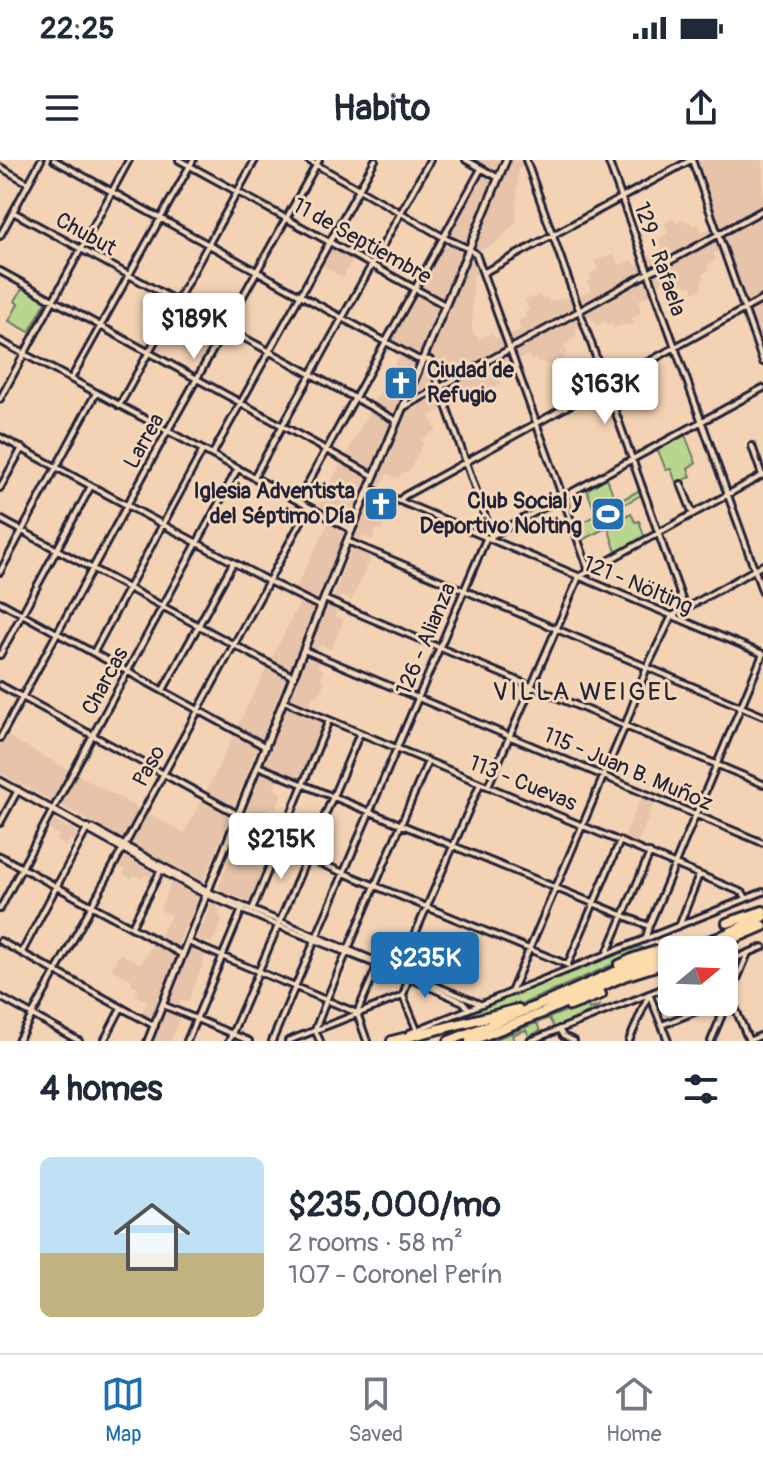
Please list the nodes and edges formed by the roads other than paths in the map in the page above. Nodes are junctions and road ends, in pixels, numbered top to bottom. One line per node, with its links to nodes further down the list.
1 (41, 160): 20 (street)
2 (54, 160): 23 (street)
3 (129, 160): 23 (street)
4 (179, 160): 16 (street, 11 de Septiembre)
5 (193, 160): 16 (street)
6 (255, 160): 22 (street)
7 (308, 160): 15 (street)
8 (375, 160): 21 (street)
9 (430, 160): 27 (street)
10 (466, 160): 18 (street)
11 (506, 160): 19 (main road)
12 (526, 160): 30 (street)
13 (608, 160): 24 (street, 129 - Rafaela)
14 (691, 160): 24 (street); 31 (street)
15 (317, 162): 21 (street); 28 (street, Larrea)
16 (190, 166): 22 (street, 11 de Septiembre); 29 (street)
17 (0, 167): 20 (street)
18 (481, 169): 19 (street); 33 (street)
19 (499, 178): 37 (main road)
20 (28, 183): 26 (street)
21 (359, 188): 27 (street); 34 (street)
22 (238, 191): 28 (street, 11 de Septiembre); 35 (street)
23 (112, 192): 29 (street); 36 (street)
24 (622, 198): 30 (street); 42 (street, 129 - Rafaela)
25 (763, 210): 31 (street)
26 (13, 212): 32 (street); 36 (street, Chubut)
27 (401, 212): 33 (street); 38 (street)
28 (287, 218): 34 (street, 11 de Septiembre); 40 (street, Larrea)
29 (160, 219): 35 (street); 43 (street)
30 (552, 235): 41 (street); 51 (street)
31 (717, 235): 42 (street); 50 (street)
32 (0, 236)
33 (443, 237): 37 (street); 44 (street)
34 (330, 242): 38 (street, 11 de Septiembre); 45 (street)
35 (208, 245): 40 (street); 48 (street)
36 (80, 249): 43 (street, Chubut); 47 (street)
37 (469, 249): 41 (street); 49 (main road)
38 (372, 265): 44 (street, 11 de Septiembre); 52 (street)
39 (0, 271): 47 (street)
40 (257, 271): 45 (street); 54 (street, Larrea)
41 (483, 273): 58 (street)
42 (649, 273): 51 (street); 57 (street, 129 - Rafaela)
43 (129, 275): 48 (street, Chubut); 53 (street)
44 (415, 288): 49 (street, 11 de Septiembre); 56 (street)
45 (300, 295): 52 (street); 59 (street)
46 (763, 299): 50 (street)
47 (52, 300): 53 (street); 61 (street)
48 (177, 301): 54 (street, Chubut); 60 (street)
49 (445, 305): 62 (main road)
50 (744, 310): 57 (street); 63 (street)
51 (579, 311): 58 (street); 67 (street)
52 (342, 318): 56 (street); 64 (street)
53 (100, 326): 60 (street); 65 (street)
54 (226, 327): 59 (street, Chubut); 66 (street, Larrea)
55 (0, 341): 61 (street)
56 (385, 342): 62 (street); 71 (street)
57 (674, 348): 67 (street); 78 (street, 129 - Rafaela)
58 (510, 349): 68 (street); 77 (street)
59 (269, 351): 64 (street, Chubut); 73 (street)
60 (148, 352): 66 (street); 74 (street)
61 (24, 353): 65 (street); 72 (street)
62 (423, 359): 68 (street); 75 (main road)
63 (763, 362)
64 (311, 375): 71 (street, Chubut); 79 (street)
65 (71, 379): 70 (street)
66 (197, 379): 73 (street); 80 (street, Larrea)
67 (606, 385): 77 (street); 87 (street)
68 (440, 388): 75 (street); 88 (street)
69 (763, 388): 78 (street)
70 (96, 393): 74 (street); 89 (street)
71 (354, 398): 76 (street, Chubut); 85 (street)
72 (0, 399)
73 (240, 403): 79 (street); 86 (street)
74 (119, 406): 80 (street)
75 (403, 408): 76 (main road)
76 (397, 421): 91 (main road)
77 (536, 423): 88 (street); 99 (street)
78 (702, 423): 87 (street); 98 (street, 129 - Rafaela)
79 (282, 426): 85 (street); 93 (street)
80 (167, 432): 84 (street); 102 (street, Larrea)
81 (0, 437): 83 (street)
82 (752, 446): 92 (street)
83 (22, 448): 89 (street); 96 (street)
84 (203, 450): 86 (street); 106 (street)
85 (326, 450): 91 (street); 100 (street)
86 (212, 455): 90 (street)
87 (632, 460): 99 (street); 109 (street)
88 (466, 461): 101 (street); 110 (street)
89 (56, 467): 95 (street); 108 (street)
90 (238, 468): 93 (street); 113 (street, Charcas)
91 (374, 476): 97 (main road)
92 (763, 476): 98 (street)
93 (254, 477): 100 (street)
94 (681, 484): 104 (street)
95 (91, 486): 102 (street); 114 (street)
96 (0, 488)
97 (369, 488): 101 (street, 121 - Nölting); 107 (main road)
98 (727, 495): 104 (street); 118 (street, 129 - Rafaela)
99 (563, 499): 110 (street); 119 (street)
100 (298, 501): 103 (street)
101 (399, 501): 111 (street, 121 - Nölting)
102 (127, 505): 106 (street); 117 (street, Larrea)
103 (309, 507): 107 (street); 122 (street, Paso)
104 (693, 514): 109 (street)
105 (0, 519): 108 (street)
106 (162, 525): 113 (street); 123 (street)
107 (352, 530): 112 (main road)
108 (21, 531): 114 (street); 120 (street)
109 (658, 534): 119 (street); 130 (street)
110 (492, 536): 111 (street)
111 (486, 539): 121 (street, 121 - Nölting); 124 (street, 126 - Alianza)
112 (347, 541): 124 (street); 126 (main road)
113 (197, 543): 115 (street); 128 (street, Charcas)
114 (57, 549): 117 (street); 131 (street)
115 (233, 563): 122 (street); 133 (street)
116 (763, 565): 118 (street)
117 (92, 569): 123 (street); 135 (street, Larrea)
118 (755, 570): 125 (street, 129 - Rafaela); 130 (street)
119 (589, 571): 121 (street)
120 (0, 572)
121 (579, 577): 132 (street, 121 - Nölting); 134 (street)
122 (268, 581): 129 (street); 136 (street, Paso)
123 (128, 588): 128 (street); 139 (street)
124 (464, 591): 134 (street); 137 (street, 126 - Alianza)
125 (763, 593)
126 (324, 599): 129 (main road); 137 (street)
127 (0, 602): 131 (street)
128 (162, 607): 133 (street); 143 (street, Charcas)
129 (321, 607): 138 (main road)
130 (685, 608): 132 (street)
131 (22, 614): 135 (street); 141 (street)
132 (672, 616): 140 (street, 121 - Nölting); 142 (street)
133 (198, 627): 136 (street); 147 (street)
134 (556, 629): 142 (street); 146 (street)
135 (58, 633): 139 (street); 148 (street, Larrea)
136 (233, 646): 144 (street); 152 (street, Paso)
137 (440, 648): 146 (street); 149 (street, 126 - Alianza)
138 (304, 650): 144 (main road); 149 (street, 115 - Juan B. Muñoz)
139 (94, 652): 143 (street)
140 (763, 654): 151 (street)
141 (0, 655)
142 (647, 667): 151 (street); 155 (street)
143 (128, 671): 147 (street); 157 (street, Charcas)
144 (294, 677): 150 (main road)
145 (0, 685): 148 (street)
146 (531, 688): 155 (street); 158 (street)
147 (163, 690): 152 (street)
148 (22, 697): 157 (street); 159 (street, Larrea)
149 (419, 698): 158 (street, 115 - Juan B. Muñoz); 161 (street, 126 - Alianza)
150 (284, 701): 154 (street, 113 - Cuevas); 160 (main road)
151 (740, 707): 153 (street); 163 (street)
152 (199, 710): 160 (street); 165 (street, Paso)
153 (763, 716)
154 (329, 720): 156 (street, 113 - Cuevas); 169 (street)
155 (625, 726): 163 (street); 166 (street)
156 (360, 733): 161 (street, 113 - Cuevas); 173 (street)
157 (93, 736): 165 (street); 174 (street, Charcas)
158 (511, 737): 166 (street, 115 - Juan B. Muñoz); 171 (street)
159 (0, 738)
160 (266, 747): 164 (main road)
161 (398, 748): 162 (street, 113 - Cuevas); 175 (street, 126 - Alianza)
162 (428, 761): 168 (street, 113 - Cuevas); 179 (street)
163 (717, 764): 170 (street); 176 (street)
164 (258, 766): 169 (street); 177 (main road)
165 (163, 774): 177 (street); 187 (street, Paso)
166 (604, 775): 176 (street, 115 - Juan B. Muñoz); 180 (street)
167 (0, 781): 172 (main road)
168 (480, 783): 171 (street, 113 - Cuevas); 186 (street)
169 (303, 784): 173 (street); 185 (street)
170 (763, 784)
171 (488, 786): 180 (street, 113 - Cuevas)
172 (18, 790): 174 (main road); 178 (street)
173 (333, 796): 175 (street); 190 (street)
174 (52, 809): 181 (main road); 192 (street, Charcas)
175 (371, 812): 179 (street); 194 (street, 126 - Alianza)
176 (695, 814): 184 (street, 115 - Juan B. Muñoz); 191 (street)
177 (239, 815): 182 (main road)
178 (0, 823)
179 (401, 824): 186 (street); 197 (street)
180 (583, 825): 183 (street, 113 - Cuevas); 198 (street)
181 (88, 828): 187 (main road); 196 (street)
182 (234, 828): 185 (street); 200 (main road)
183 (620, 841): 188 (street, 113 - Cuevas); 202 (street)
184 (763, 843)
185 (278, 845): 190 (street); 207 (street)
186 (453, 846): 198 (street); 205 (street)
187 (123, 847): 193 (main road); 203 (street, Paso)
188 (650, 853): 191 (street, 113 - Cuevas); 209 (street)
189 (0, 856): 192 (street)
190 (306, 857): 194 (street); 210 (street)
191 (675, 864): 195 (street, 113 - Cuevas); 214 (street)
192 (22, 868): 196 (street); 206 (street, Charcas)
193 (162, 868): 200 (main road); 213 (street)
194 (343, 873): 197 (street); 218 (street, 126 - Alianza)
195 (699, 875): 201 (street, 113 - Cuevas); 212 (street)
196 (57, 887): 203 (street); 227 (street)
197 (375, 887): 205 (street); 225 (street)
198 (556, 888): 202 (street); 224 (street)
199 (763, 892): 201 (street)
200 (208, 893): 204 (street); 222 (main road)
201 (746, 898): 212 (street)
202 (594, 903): 209 (street); 236 (street)
203 (92, 905): 213 (street); 238 (street, Paso)
204 (242, 907): 207 (street); 210 (street); 231 (street)
205 (426, 908): 224 (street); 237 (street)
206 (0, 909)
207 (252, 910): 210 (street)
208 (763, 914): 211 (highway); 216 (highway)
209 (624, 915): 214 (street); 228 (street)
210 (278, 923): 218 (street); 239 (street)
211 (727, 923)
212 (680, 924): 219 (street)
213 (132, 926): 230 (street)
214 (649, 926): 219 (street)
215 (759, 928): 217 (highway); 220 (highway)
216 (722, 936)
217 (738, 937)
218 (315, 938): 225 (street); 243 (street, 126 - Alianza)
219 (646, 938): 228 (street)
220 (738, 940)
221 (0, 941): 227 (street)
222 (188, 942): 230 (main road); 231 (street)
223 (763, 947): 229 (street)
224 (530, 950): 236 (street); 245 (street)
225 (347, 951): 234 (street); 250 (street)
226 (656, 951): 242 (highway)
227 (21, 953): 238 (street)
228 (607, 953): 236 (street)
229 (748, 953): 233 (street); 241 (street)
230 (183, 955): 251 (main road)
231 (222, 957): 239 (street); 261 (street)
232 (658, 957): 242 (highway)
233 (738, 957)
234 (379, 963): 237 (street); 256 (street)
235 (658, 965): 255 (highway)
236 (568, 967): 245 (street)
237 (399, 971): 240 (street)
238 (56, 972): 253 (street); 257 (street, Paso)
239 (257, 972): 243 (street); 267 (street)
240 (409, 976): 248 (street); 252 (street); 254 (street)
241 (738, 977)
242 (586, 985): 255 (highway)
243 (294, 988): 250 (street); 277 (street, 126 - Alianza)
244 (658, 990): 247 (street)
245 (511, 992): 252 (street)
246 (601, 994): 255 (highway)
247 (649, 994): 262 (street); 264 (street); 287 (street)
248 (403, 996): 256 (street); 266 (street)
249 (0, 997): 257 (street)
250 (326, 1001): 256 (street); 265 (street)
251 (163, 1004): 261 (street); 263 (main road)
252 (480, 1004): 254 (street)
253 (121, 1008): 263 (street); 272 (street)
254 (469, 1009): 266 (street)
255 (537, 1011): 281 (highway); 282 (highway); 283 (highway); 284 (highway)
256 (357, 1013): 265 (street); 280 (street)
257 (33, 1014): 270 (street, Paso); 271 (street)
258 (684, 1016): 262 (street)
259 (722, 1016): 289 (street)
260 (738, 1016): 290 (street)
261 (196, 1019): 267 (street); 274 (street)
262 (662, 1025): 288 (street)
263 (155, 1026): 273 (main road)
264 (559, 1029): 269 (street); 286 (street)
265 (315, 1030): 278 (street); 279 (street)
266 (417, 1030): 281 (street)
267 (232, 1034): 275 (street); 276 (street)
268 (763, 1035): 290 (street)
269 (542, 1039): 285 (street)
270 (18, 1041)
271 (79, 1041)
272 (104, 1041)
273 (148, 1041)
274 (187, 1041)
275 (229, 1041)
276 (249, 1041)
277 (272, 1041)
278 (288, 1041)
279 (320, 1041)
280 (367, 1041)
281 (391, 1041)
282 (449, 1041)
283 (470, 1041)
284 (486, 1041)
285 (530, 1041)
286 (574, 1041)
287 (629, 1041)
288 (668, 1041)
289 (711, 1041)
290 (748, 1041)

